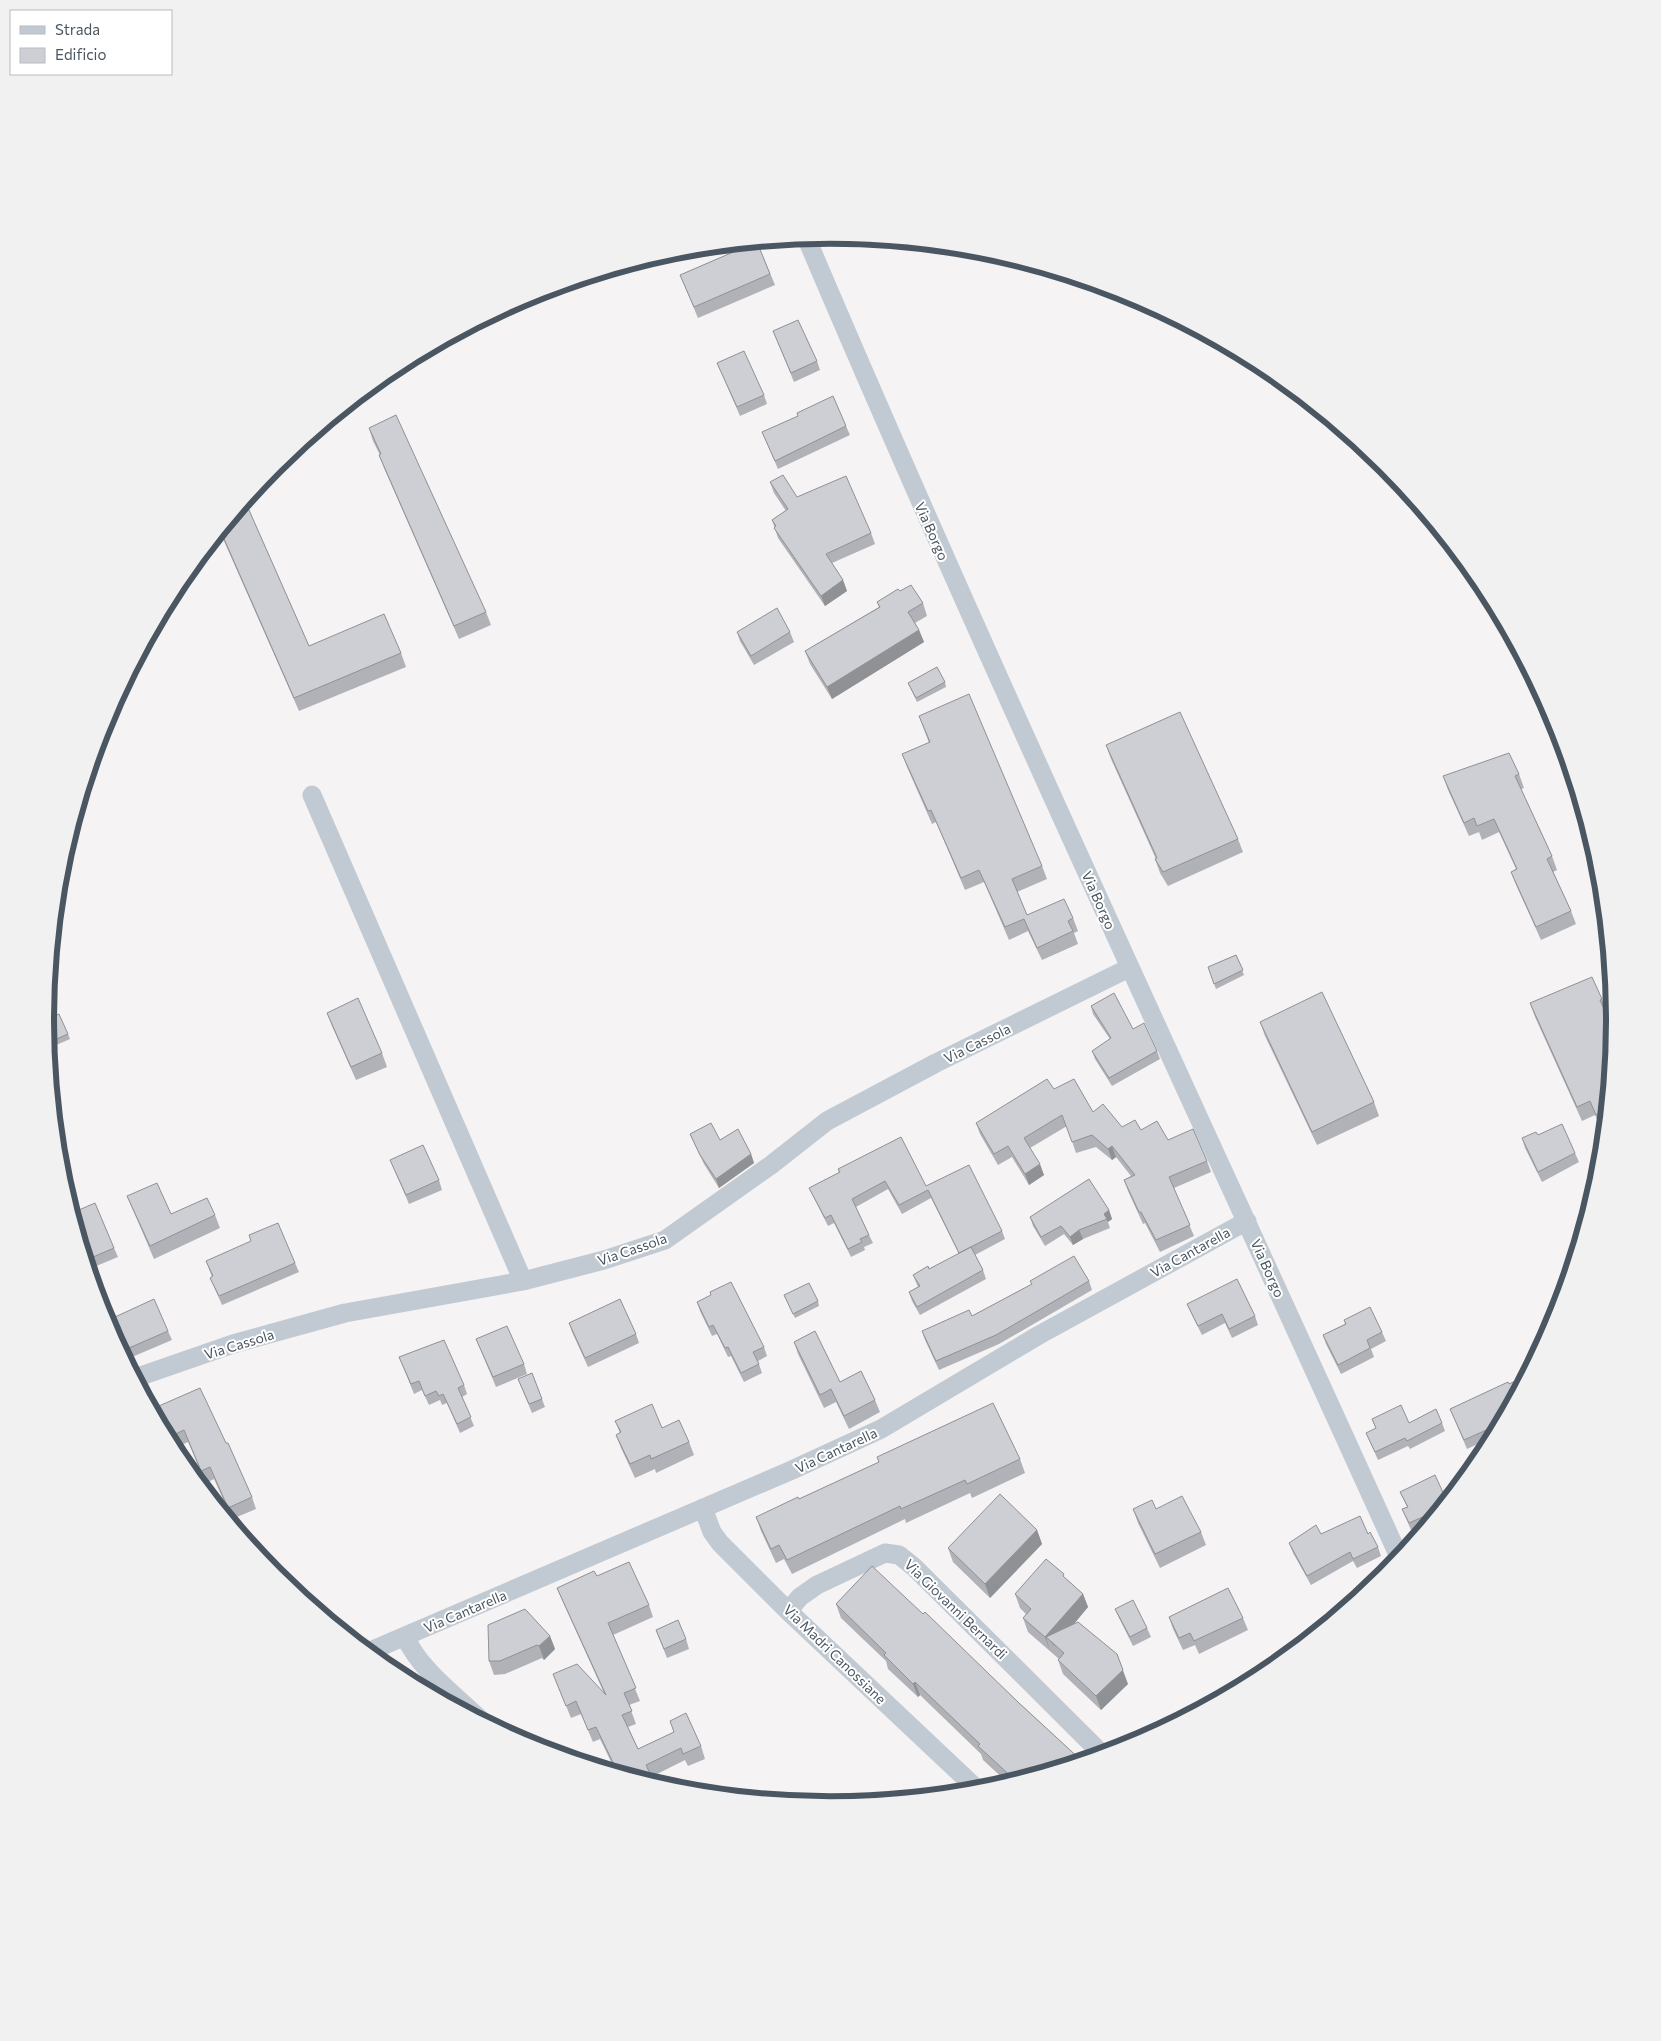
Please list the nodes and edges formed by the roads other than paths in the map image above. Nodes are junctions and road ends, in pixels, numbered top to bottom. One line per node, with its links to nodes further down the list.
1 (809, 244): 3 (street, Via Borgo)
2 (312, 795): 5 (street)
3 (1129, 968): 4 (street, Via Borgo); 5 (street, Via Cassola)
4 (1247, 1221): 7 (street, Via Cantarella); 8 (street, Via Borgo)
5 (523, 1282): 6 (street, Via Cassola)
6 (140, 1376)
7 (703, 1508): 9 (street, Via Madri Canossiane); 10 (street, Via Cantarella)
8 (1397, 1552)
9 (788, 1611): 13 (street, Via Giovanni Bernardi); 14 (street, Via Madri Canossiane)
10 (404, 1636): 11 (street, Via Cantarella); 12 (street)
11 (375, 1649)
12 (466, 1706)
13 (1097, 1749)
14 (971, 1784)

